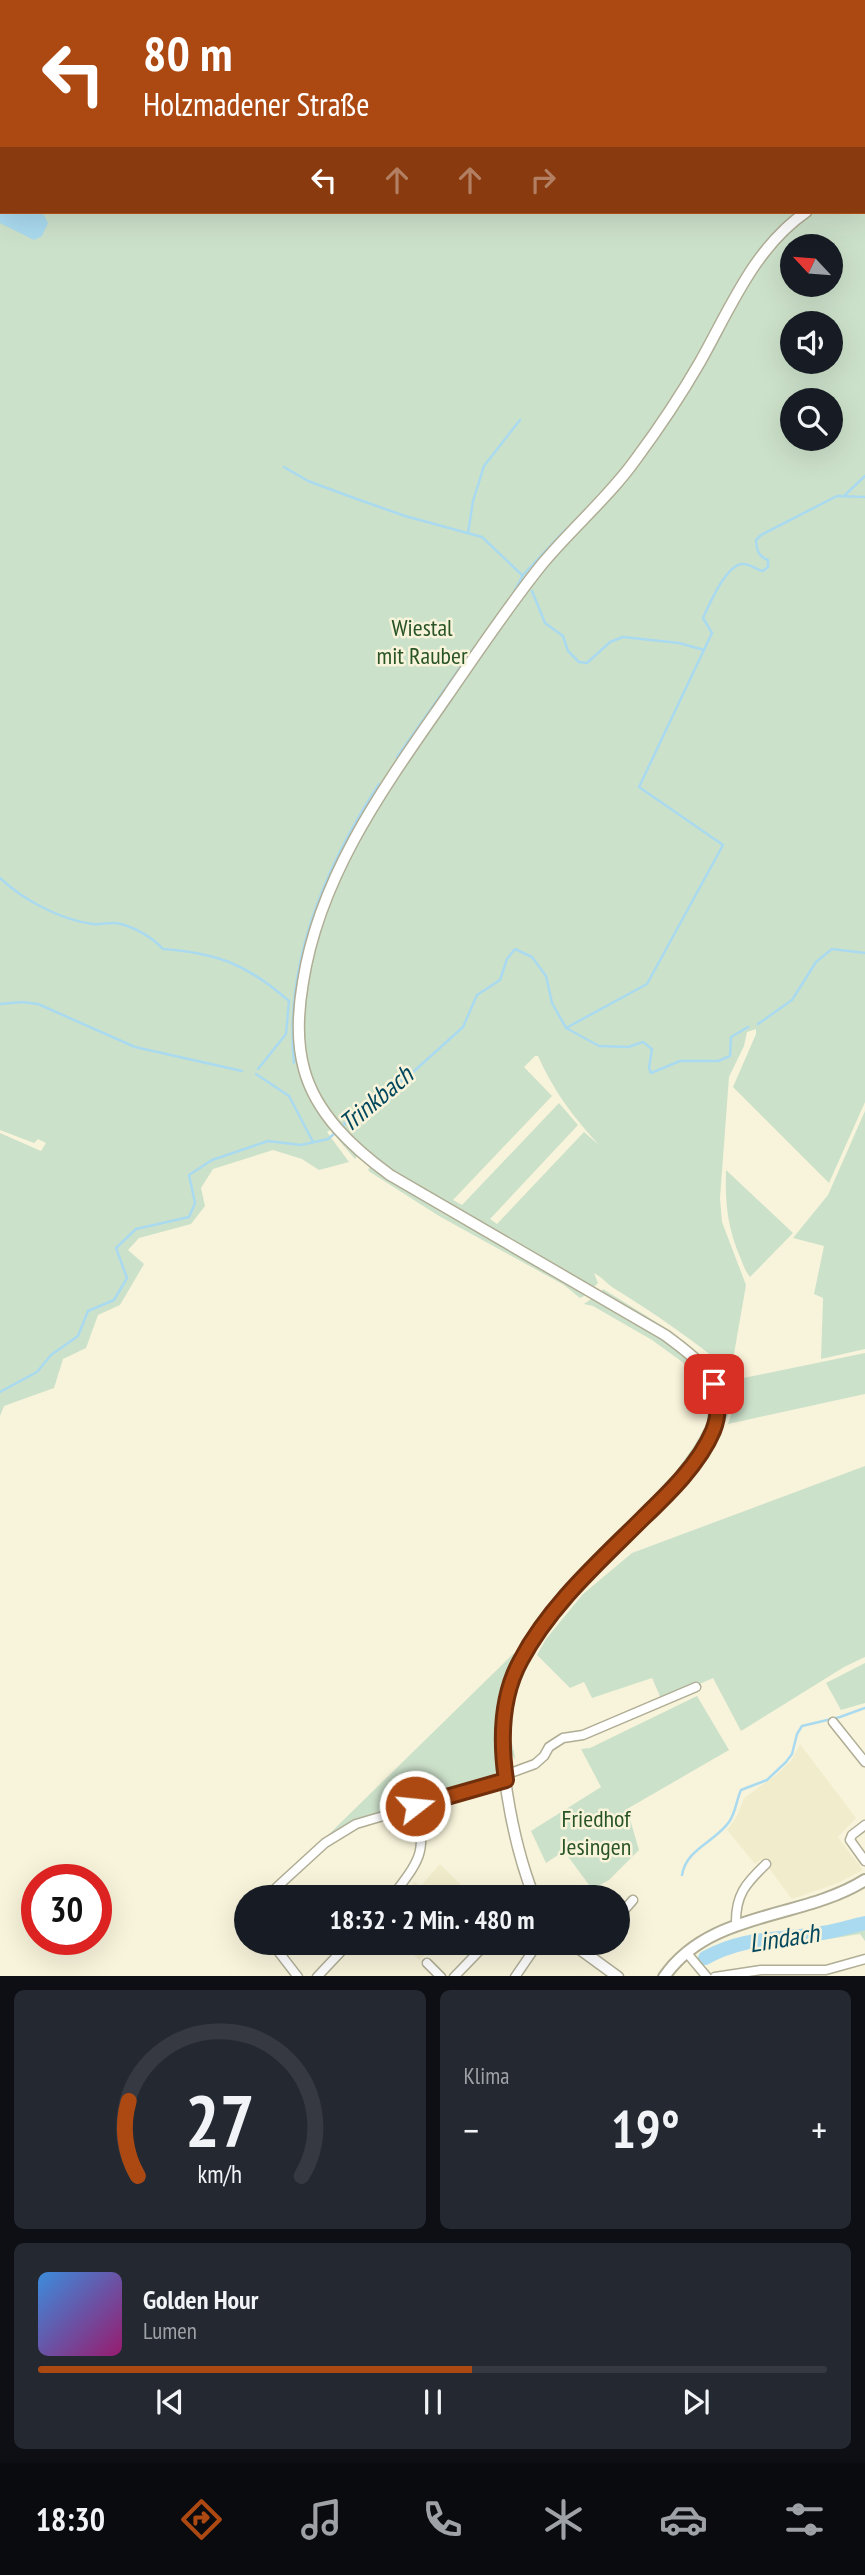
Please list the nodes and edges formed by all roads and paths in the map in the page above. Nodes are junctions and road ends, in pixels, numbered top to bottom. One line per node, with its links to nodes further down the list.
1 (804, 214): 5 (street)
2 (696, 1687): 5 (street)
3 (833, 1722): 4 (street)
4 (865, 1762)
5 (506, 1777): 6 (street); 13 (street)
6 (415, 1806): 11 (street); 12 (street)
7 (865, 1825): 8 (street)
8 (865, 1861)
9 (766, 1864): 16 (street)
10 (865, 1880): 16 (main road)
11 (279, 1885)
12 (401, 1885)
13 (530, 1885)
14 (633, 1899): 15 (street)
15 (630, 1903)
16 (736, 1925): 17 (main road)
17 (686, 1952): 31 (main road); 32 (main road); 33 (street)
18 (281, 1955): 25 (street)
19 (337, 1955): 26 (street)
20 (475, 1955): 28 (street)
21 (529, 1955): 29 (street)
22 (590, 1956): 30 (street)
23 (865, 1959): 34 (street)
24 (427, 1963): 27 (street)
25 (298, 1976)
26 (317, 1976)
27 (441, 1976)
28 (454, 1976)
29 (514, 1976)
30 (618, 1976)
31 (664, 1976)
32 (672, 1976)
33 (707, 1976)
34 (715, 1976)

